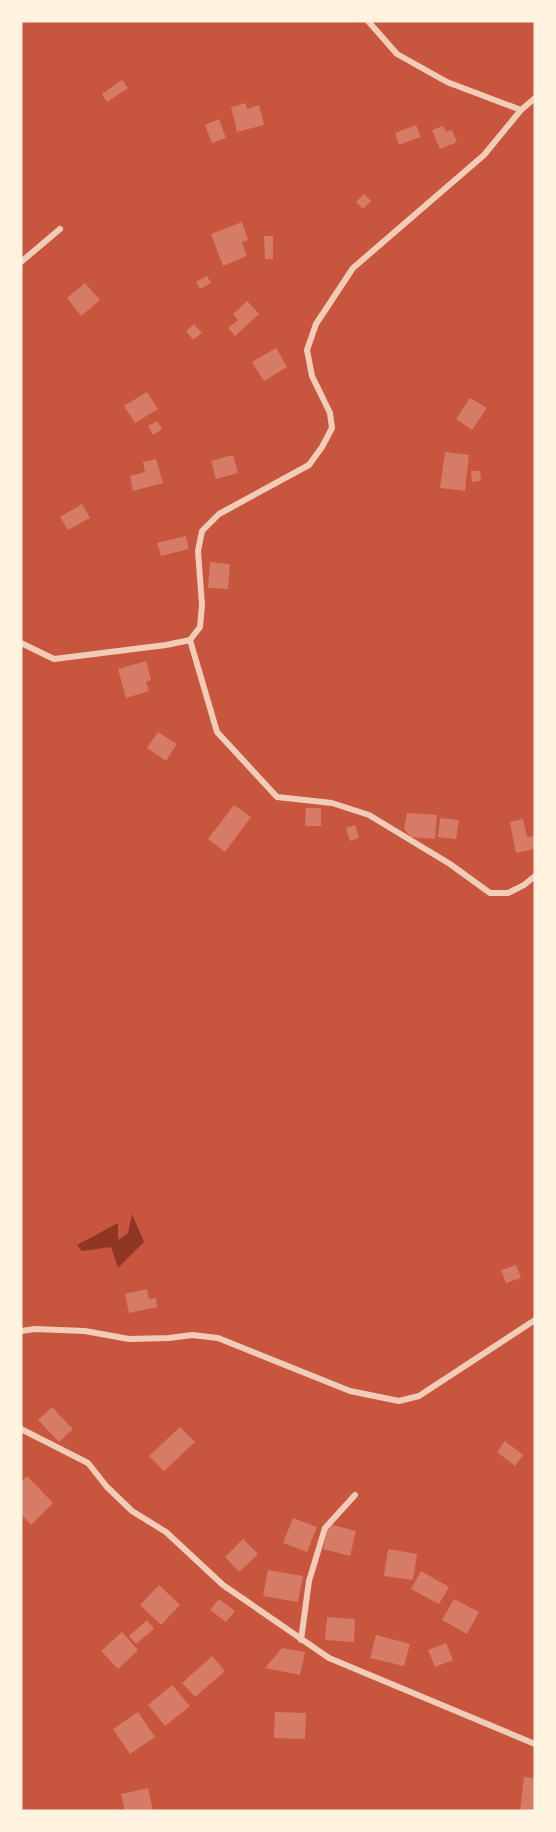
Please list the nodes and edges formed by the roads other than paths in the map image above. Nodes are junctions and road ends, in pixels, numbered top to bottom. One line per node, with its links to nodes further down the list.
1 (368, 21): 3 (street)
2 (535, 98): 3 (street)
3 (521, 110): 6 (street)
4 (60, 230): 5 (street)
5 (21, 262)
6 (190, 640): 7 (street); 8 (street)
7 (21, 643)
8 (535, 876)
9 (535, 1320): 10 (street)
10 (21, 1331)
11 (21, 1429): 13 (street)
12 (355, 1495): 13 (street)
13 (301, 1640): 14 (street)
14 (535, 1743)

